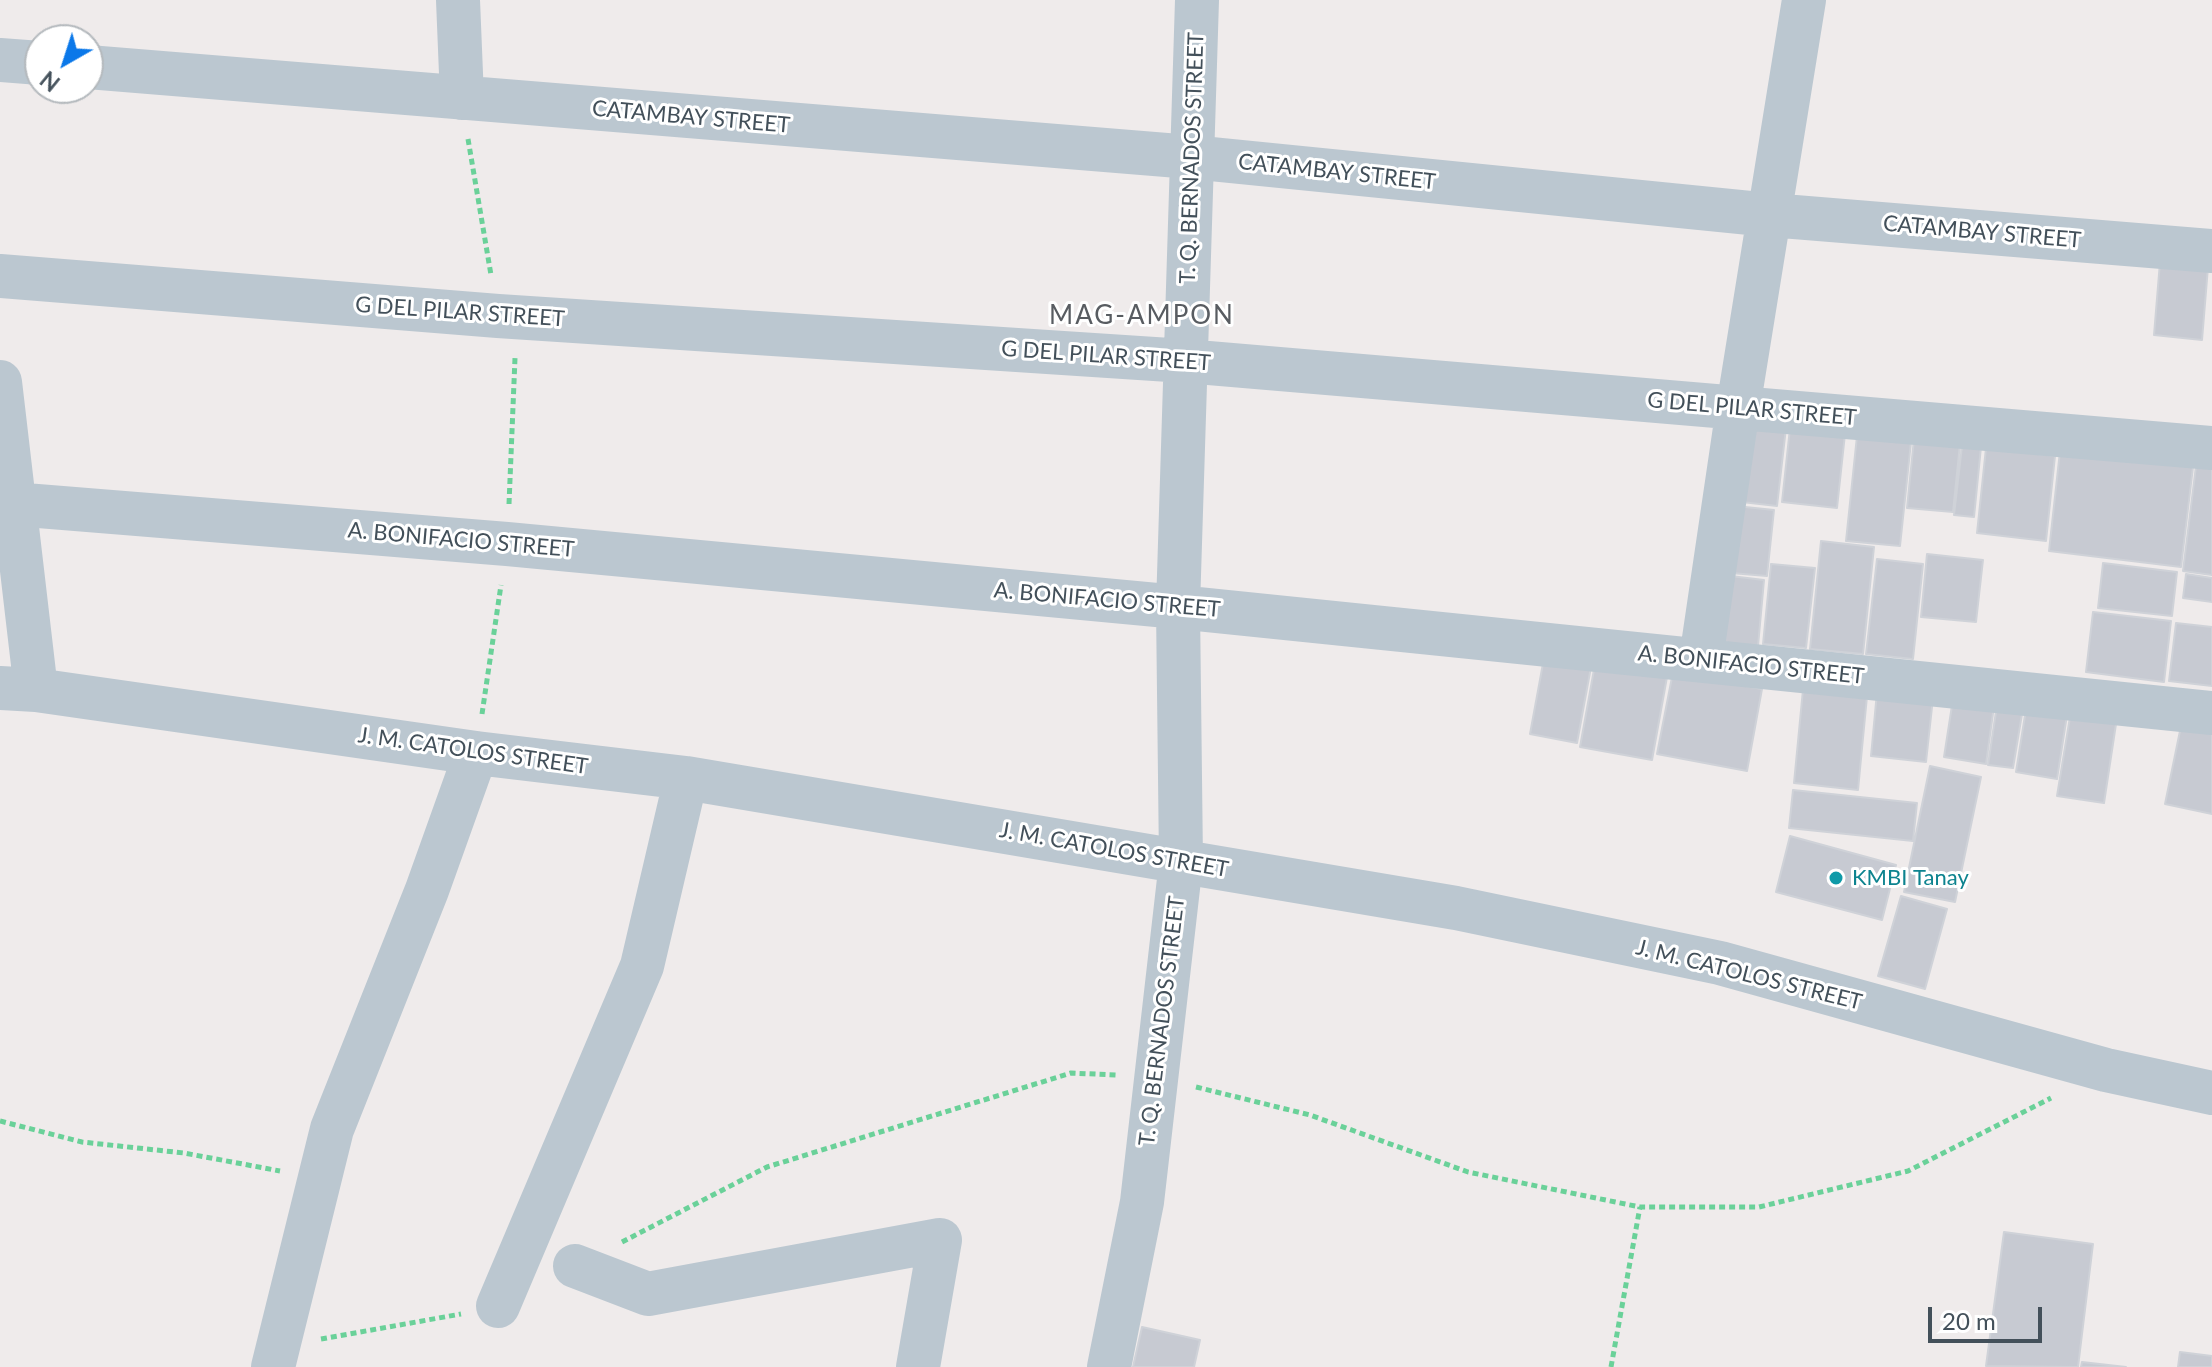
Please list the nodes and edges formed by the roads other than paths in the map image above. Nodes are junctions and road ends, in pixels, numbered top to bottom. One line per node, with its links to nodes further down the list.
1 (458, 0): 7 (street)
2 (1197, 0): 8 (street, T. Q. BERNADOS STREET)
3 (1804, 0): 9 (street)
4 (0, 60): 5 (street)
5 (24, 62)
6 (104, 68): 7 (street, CATAMBAY STREET)
7 (462, 98): 8 (street, CATAMBAY STREET)
8 (1191, 157): 9 (street, CATAMBAY STREET); 12 (street, T. Q. BERNADOS STREET)
9 (1770, 215): 10 (street, CATAMBAY STREET); 14 (street)
10 (2212, 251)
11 (0, 276): 12 (street, G DEL PILAR STREET)
12 (1185, 361): 14 (street, G DEL PILAR STREET); 17 (street, T. Q. BERNADOS STREET)
13 (0, 382): 16 (street)
14 (1738, 408): 15 (street, G DEL PILAR STREET); 18 (street)
15 (2212, 448)
16 (8, 503): 17 (street, A. BONIFACIO STREET); 19 (street)
17 (1178, 607): 18 (street, A. BONIFACIO STREET); 23 (street, T. Q. BERNADOS STREET)
18 (1701, 659): 20 (street, A. BONIFACIO STREET)
19 (18, 689): 21 (street, J. M. CATOLOS STREET)
20 (2212, 713)
21 (476, 753): 22 (street, J. M. CATOLOS STREET); 27 (street)
22 (686, 778): 23 (street, J. M. CATOLOS STREET); 26 (street)
23 (1181, 862): 24 (street, J. M. CATOLOS STREET); 29 (street, T. Q. BERNADOS STREET)
24 (2212, 1093)
25 (575, 1266): 28 (street)
26 (498, 1306)
27 (276, 1356)
28 (918, 1367)
29 (1109, 1367)

